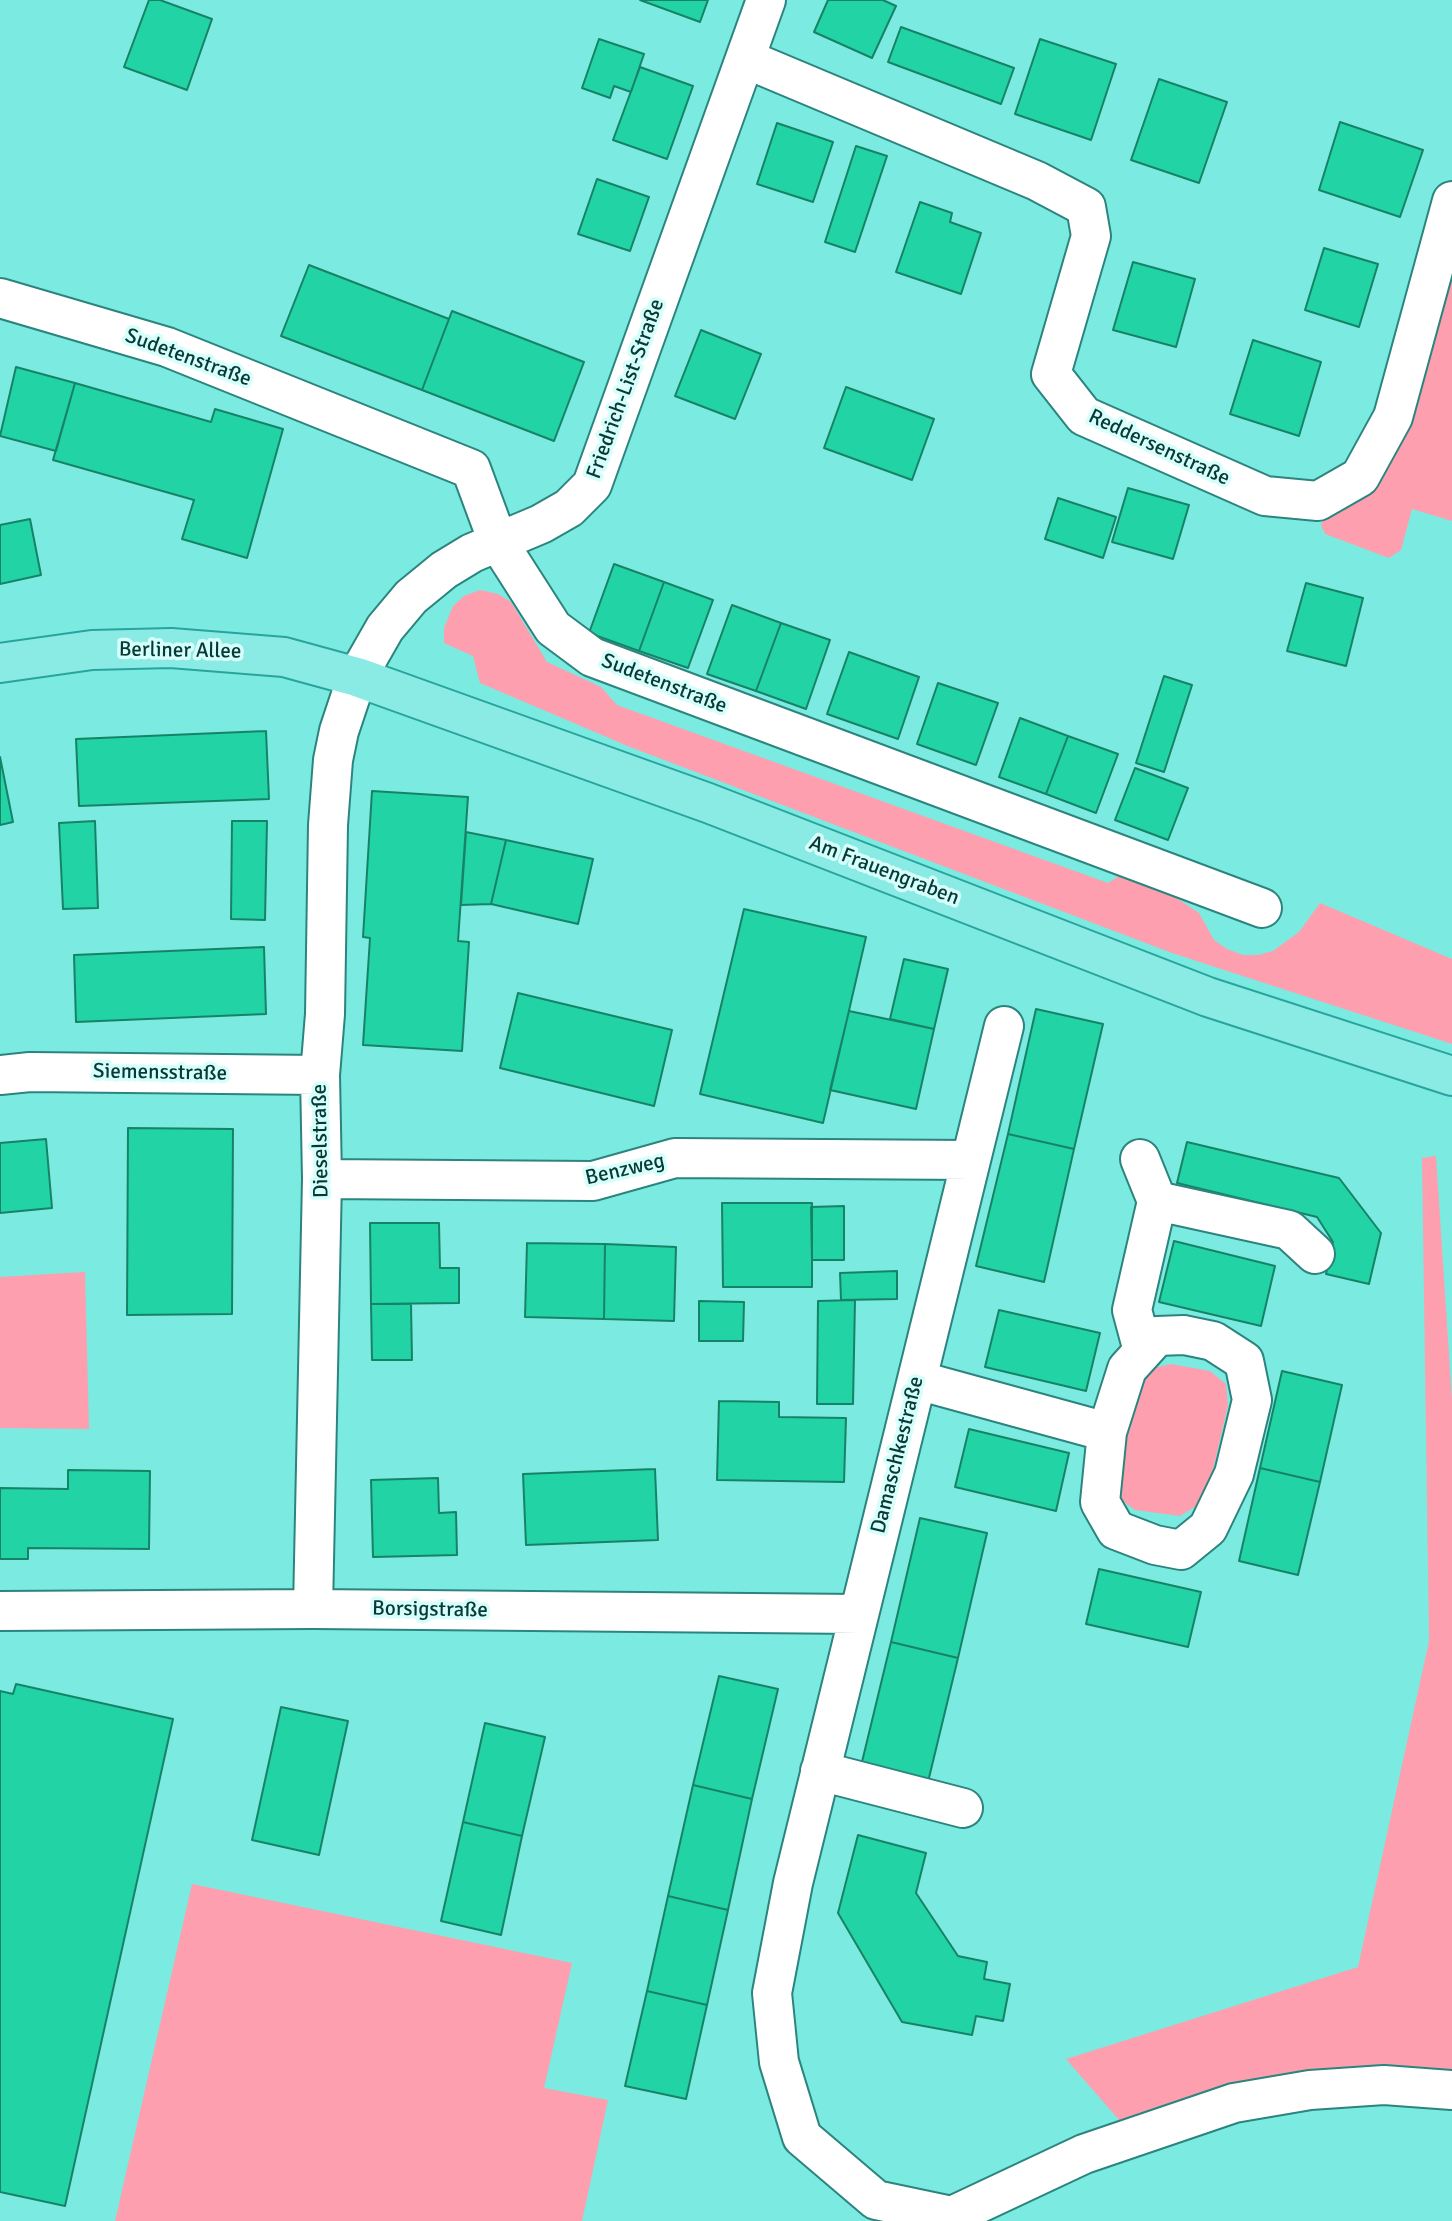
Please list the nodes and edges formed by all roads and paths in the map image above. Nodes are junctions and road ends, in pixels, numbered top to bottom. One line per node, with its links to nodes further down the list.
1 (766, 0): 2 (street, Friedrich-List-Straße)
2 (746, 59): 3 (street, Reddersenstraße); 5 (street, Friedrich-List-Straße)
3 (1452, 201)
4 (0, 298): 5 (street, Sudetenstraße)
5 (498, 542): 7 (street, Friedrich-List-Straße); 8 (street, Sudetenstraße)
6 (0, 663): 7 (main road, Berliner Allee)
7 (357, 677): 11 (street, Dieselstraße); 12 (main road, Am Frauengraben)
8 (1262, 908)
9 (1004, 1026): 13 (street, Damaschkestraße)
10 (0, 1075): 11 (street, Siemensstraße)
11 (320, 1075): 15 (street, Dieselstraße)
12 (1452, 1076)
13 (971, 1160): 15 (street, Benzweg); 19 (street, Damaschkestraße)
14 (1140, 1160): 16 (street)
15 (322, 1179): 21 (street, Dieselstraße)
16 (1157, 1200): 17 (street); 18 (street)
17 (1315, 1254)
18 (1143, 1351): 20 (street); 20 (street)
19 (917, 1380): 20 (street); 23 (street, Damaschkestraße)
20 (1107, 1432)
21 (313, 1609): 22 (street, Borsigstraße); 23 (street, Borsigstraße)
22 (0, 1611)
23 (859, 1614): 24 (street, Damaschkestraße)
24 (820, 1771): 25 (street); 27 (street, Damaschkestraße)
25 (963, 1808)
26 (1452, 2090): 27 (street)
27 (952, 2218)

